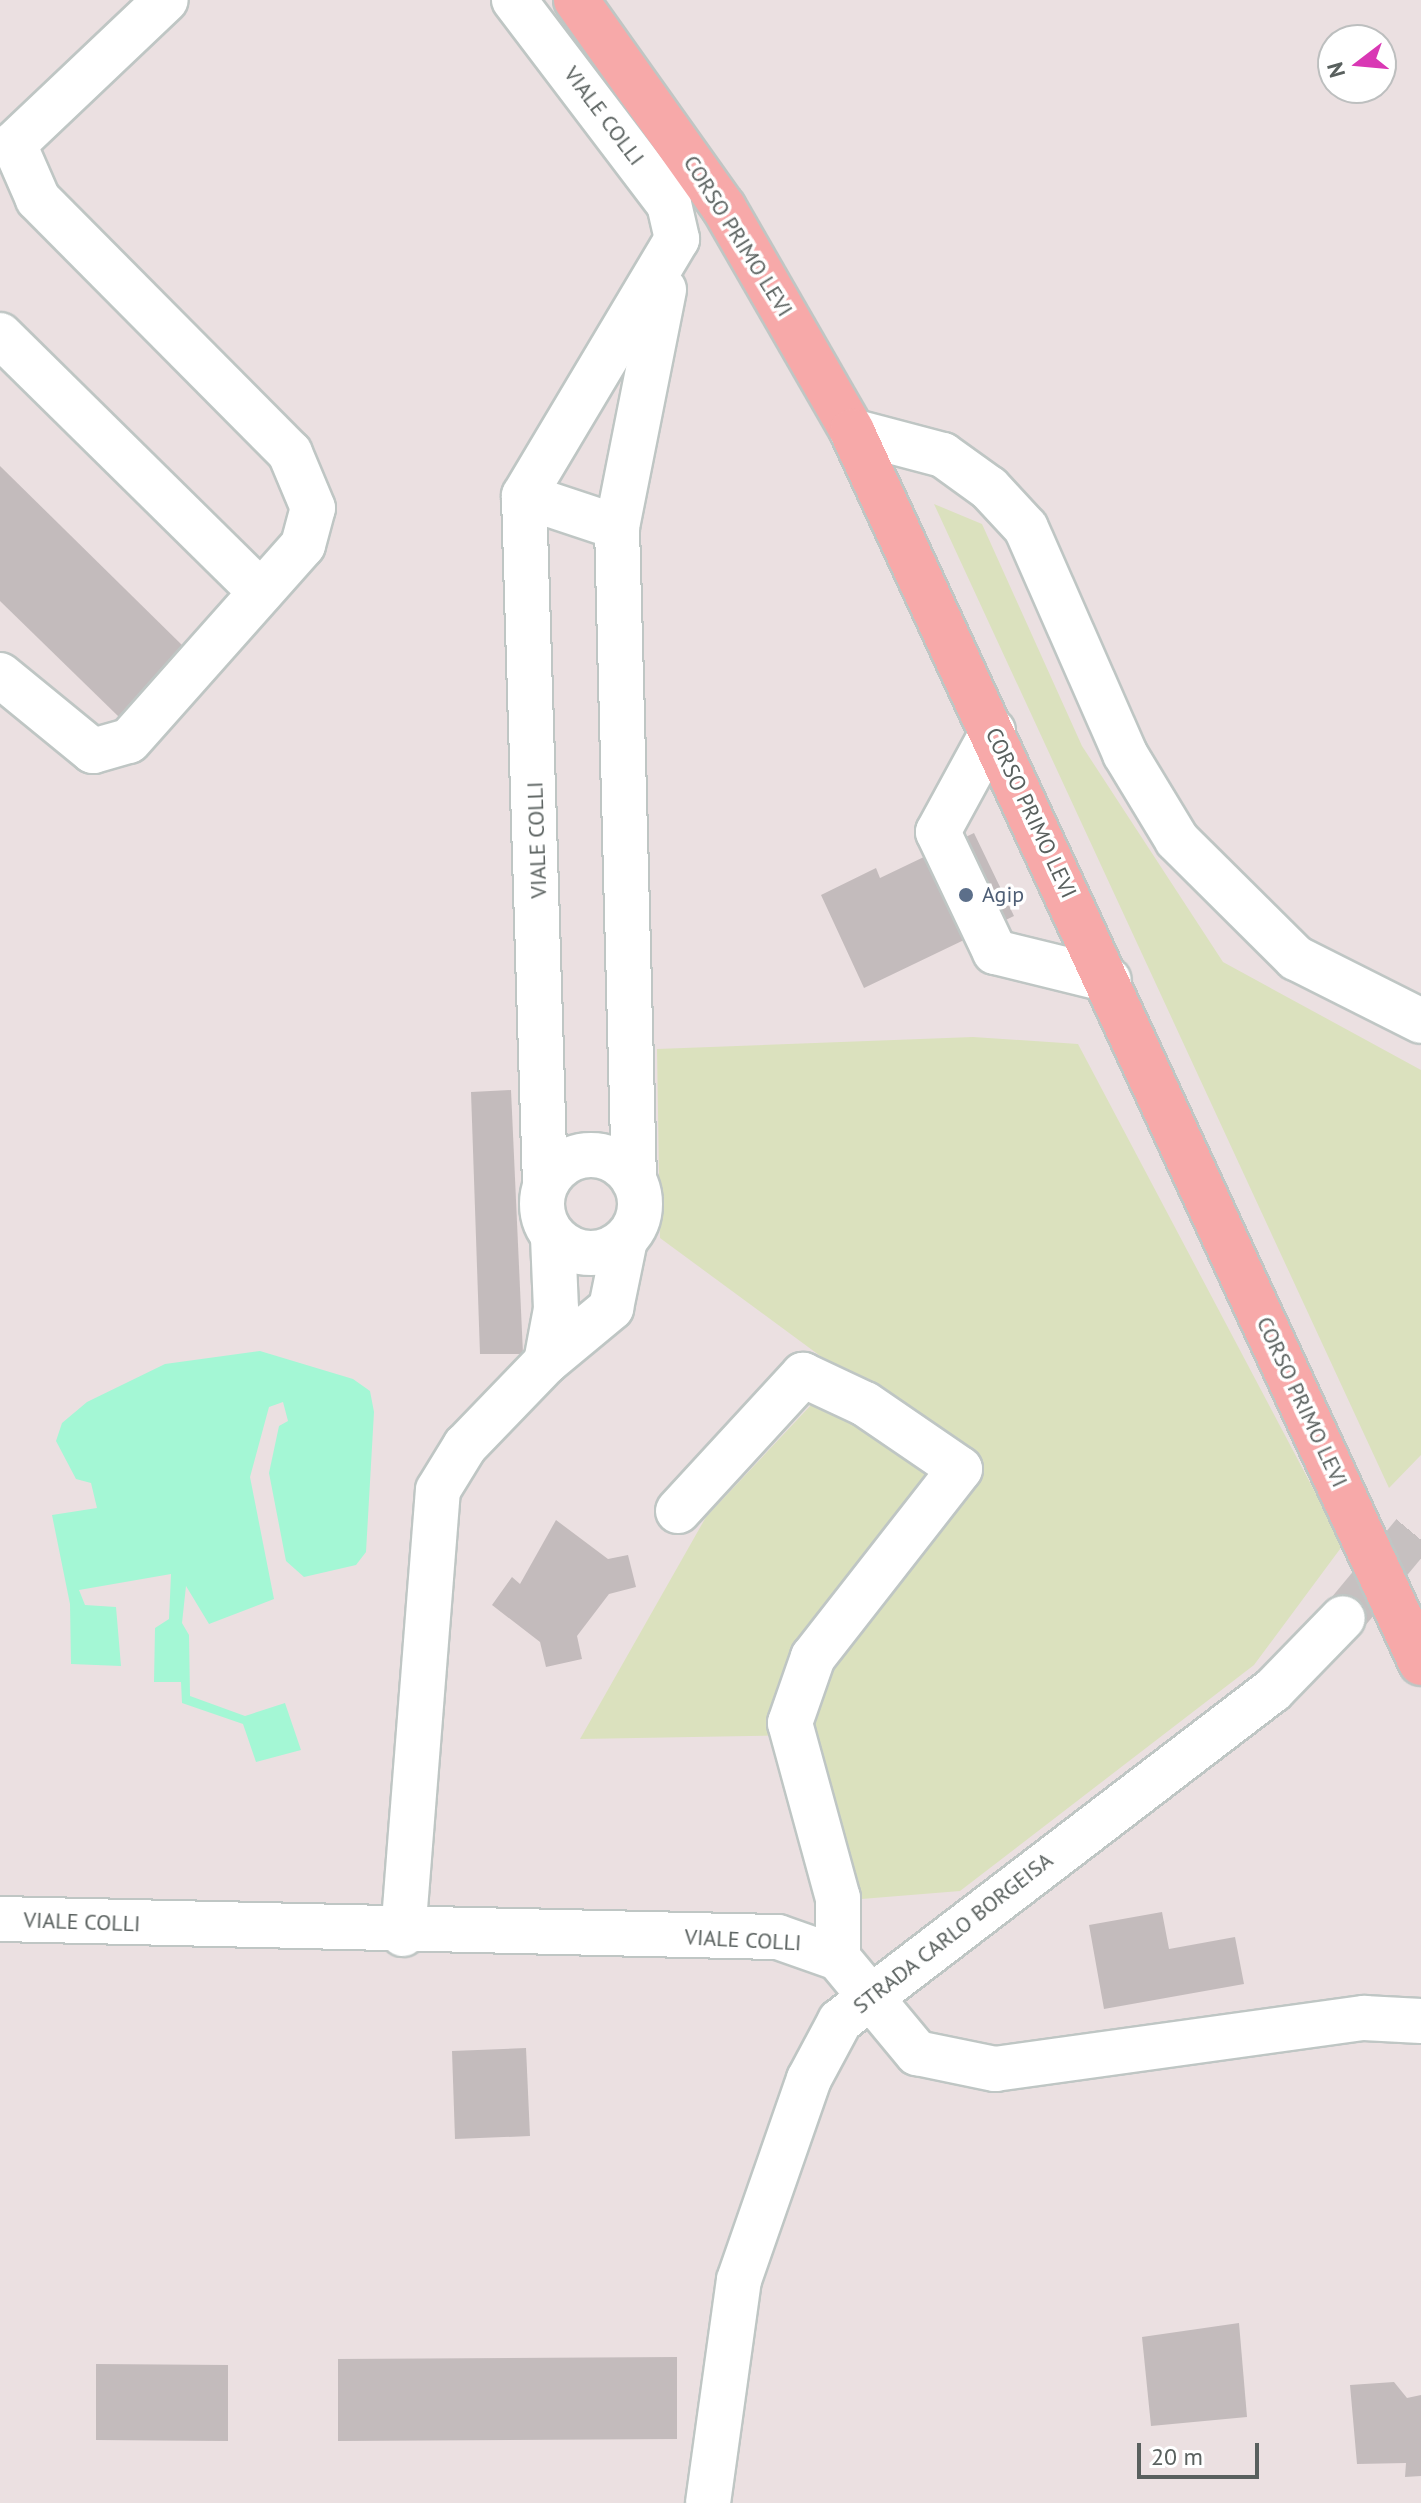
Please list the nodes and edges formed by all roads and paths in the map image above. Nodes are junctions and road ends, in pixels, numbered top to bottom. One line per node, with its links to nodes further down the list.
1 (166, 0): 4 (street)
2 (514, 0): 5 (street, VIALE COLLI)
3 (576, 0): 7 (main road, CORSO PRIMO LEVI)
4 (5, 147): 10 (street)
5 (677, 239): 8 (street); 9 (street, VIALE COLLI)
6 (0, 335): 10 (street)
7 (852, 431): 12 (main road, CORSO PRIMO LEVI); 14 (street)
8 (524, 496): 9 (street); 16 (street, VIALE COLLI)
9 (617, 527): 15 (street, VIALE COLLI)
10 (261, 592): 11 (street)
11 (0, 675)
12 (993, 731): 13 (main road, CORSO PRIMO LEVI); 13 (street)
13 (1109, 980): 22 (main road, CORSO PRIMO LEVI)
14 (1421, 1021)
15 (634, 1181): 16 (street); 18 (street)
16 (545, 1184): 17 (street)
17 (553, 1236): 18 (street); 19 (street)
18 (625, 1240): 19 (street)
19 (546, 1362): 24 (street)
20 (678, 1511): 25 (street)
21 (1343, 1618): 27 (street, STRADA CARLO BORGEISA)
22 (1421, 1663)
23 (0, 1919): 24 (street, VIALE COLLI)
24 (403, 1934): 25 (street, VIALE COLLI)
25 (838, 1958): 27 (street)
26 (1421, 1989): 28 (street)
27 (865, 1997): 28 (street); 30 (street, STRADA CARLO BORGEISA)
28 (1364, 2018): 29 (street)
29 (1421, 2021)
30 (708, 2503)

